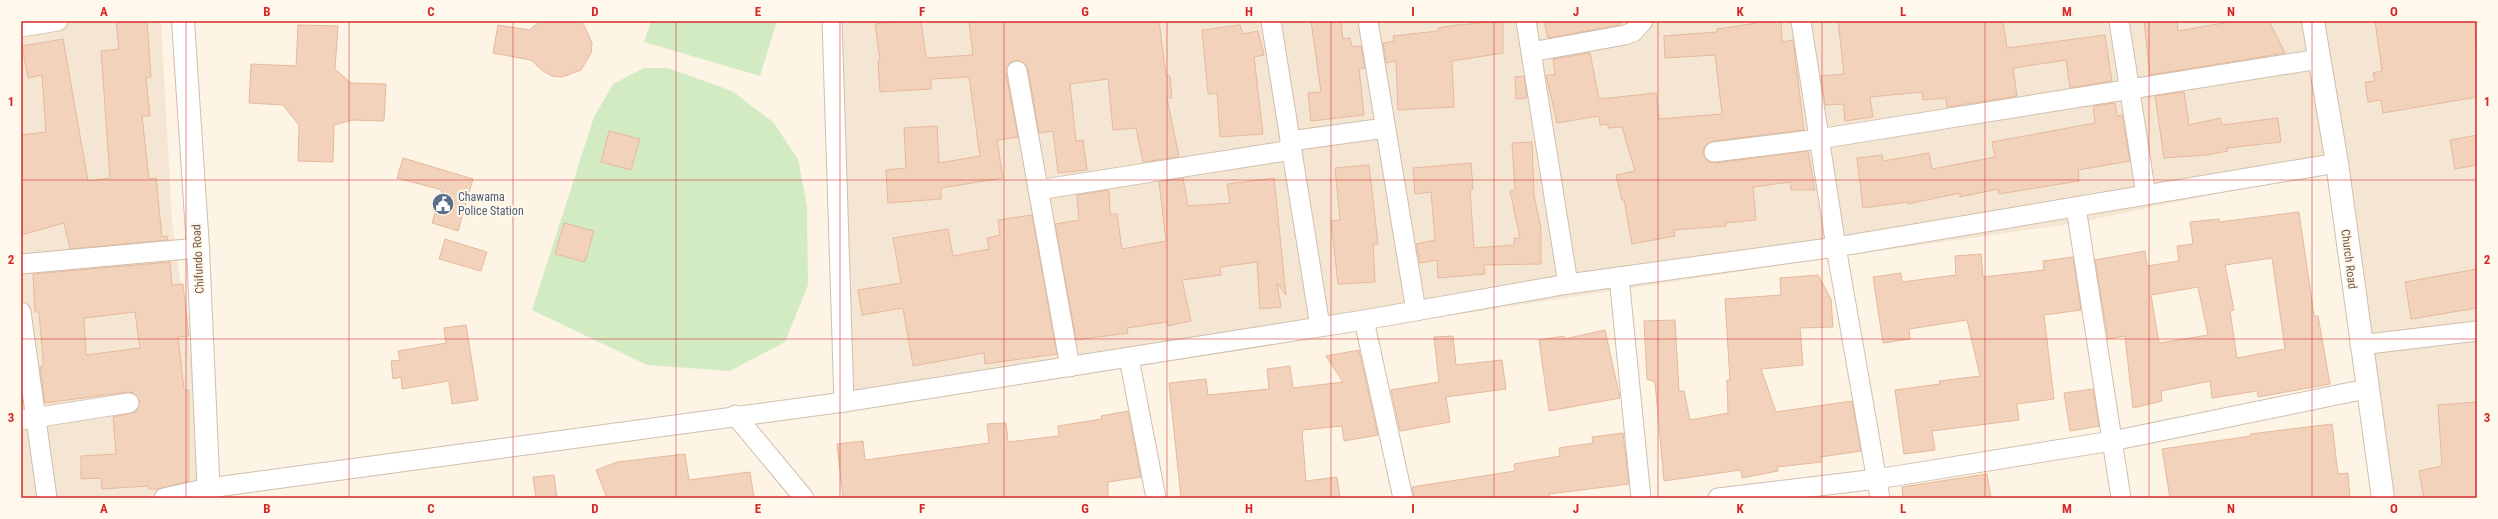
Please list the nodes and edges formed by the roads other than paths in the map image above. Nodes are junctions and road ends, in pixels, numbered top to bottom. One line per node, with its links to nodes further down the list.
1 (58, 21): 11 (street)
2 (183, 21): 25 (street, Chifundo Road)
3 (832, 21): 38 (street)
4 (1271, 21): 18 (street)
5 (1368, 21): 16 (street)
6 (1526, 21): 12 (street)
7 (1642, 21): 12 (street)
8 (1801, 21): 17 (street)
9 (2119, 21): 15 (street)
10 (2313, 21): 13 (street, Church Road)
11 (21, 27)
12 (1531, 52): 28 (street)
13 (2319, 59): 15 (street); 20 (street, Church Road)
14 (1017, 71): 21 (street)
15 (2129, 89): 17 (street); 22 (street)
16 (1385, 128): 18 (street); 29 (street)
17 (1820, 139): 19 (street); 24 (street)
18 (1291, 145): 21 (street); 32 (street)
19 (1714, 152)
20 (2336, 163): 22 (street); 34 (street, Church Road)
21 (1038, 190): 36 (street)
22 (2146, 195): 23 (street)
23 (2076, 207): 24 (street); 42 (street)
24 (1836, 247): 27 (street); 43 (street)
25 (198, 248): 26 (street); 44 (street, Chifundo Road)
26 (21, 264)
27 (1618, 277): 28 (street); 50 (street)
28 (1568, 284): 29 (street)
29 (1416, 311): 31 (street)
30 (21, 312): 41 (street)
31 (1364, 320): 32 (street); 49 (street)
32 (1320, 326): 35 (street)
33 (2477, 331): 34 (street)
34 (2360, 345): 37 (street, Church Road)
35 (1129, 358): 36 (street); 48 (street)
36 (1070, 367): 38 (street)
37 (2366, 389): 42 (street); 54 (street, Church Road)
38 (844, 402): 40 (street)
39 (129, 403): 41 (street)
40 (735, 415): 44 (street); 47 (street)
41 (28, 418): 45 (street)
42 (2112, 441): 43 (street); 53 (street)
43 (1876, 479): 51 (street); 52 (street)
44 (209, 493): 46 (street)
45 (47, 498)
46 (164, 498)
47 (804, 498)
48 (1156, 498)
49 (1403, 498)
50 (1641, 498)
51 (1718, 498)
52 (1880, 498)
53 (2120, 498)
54 (2383, 498)

